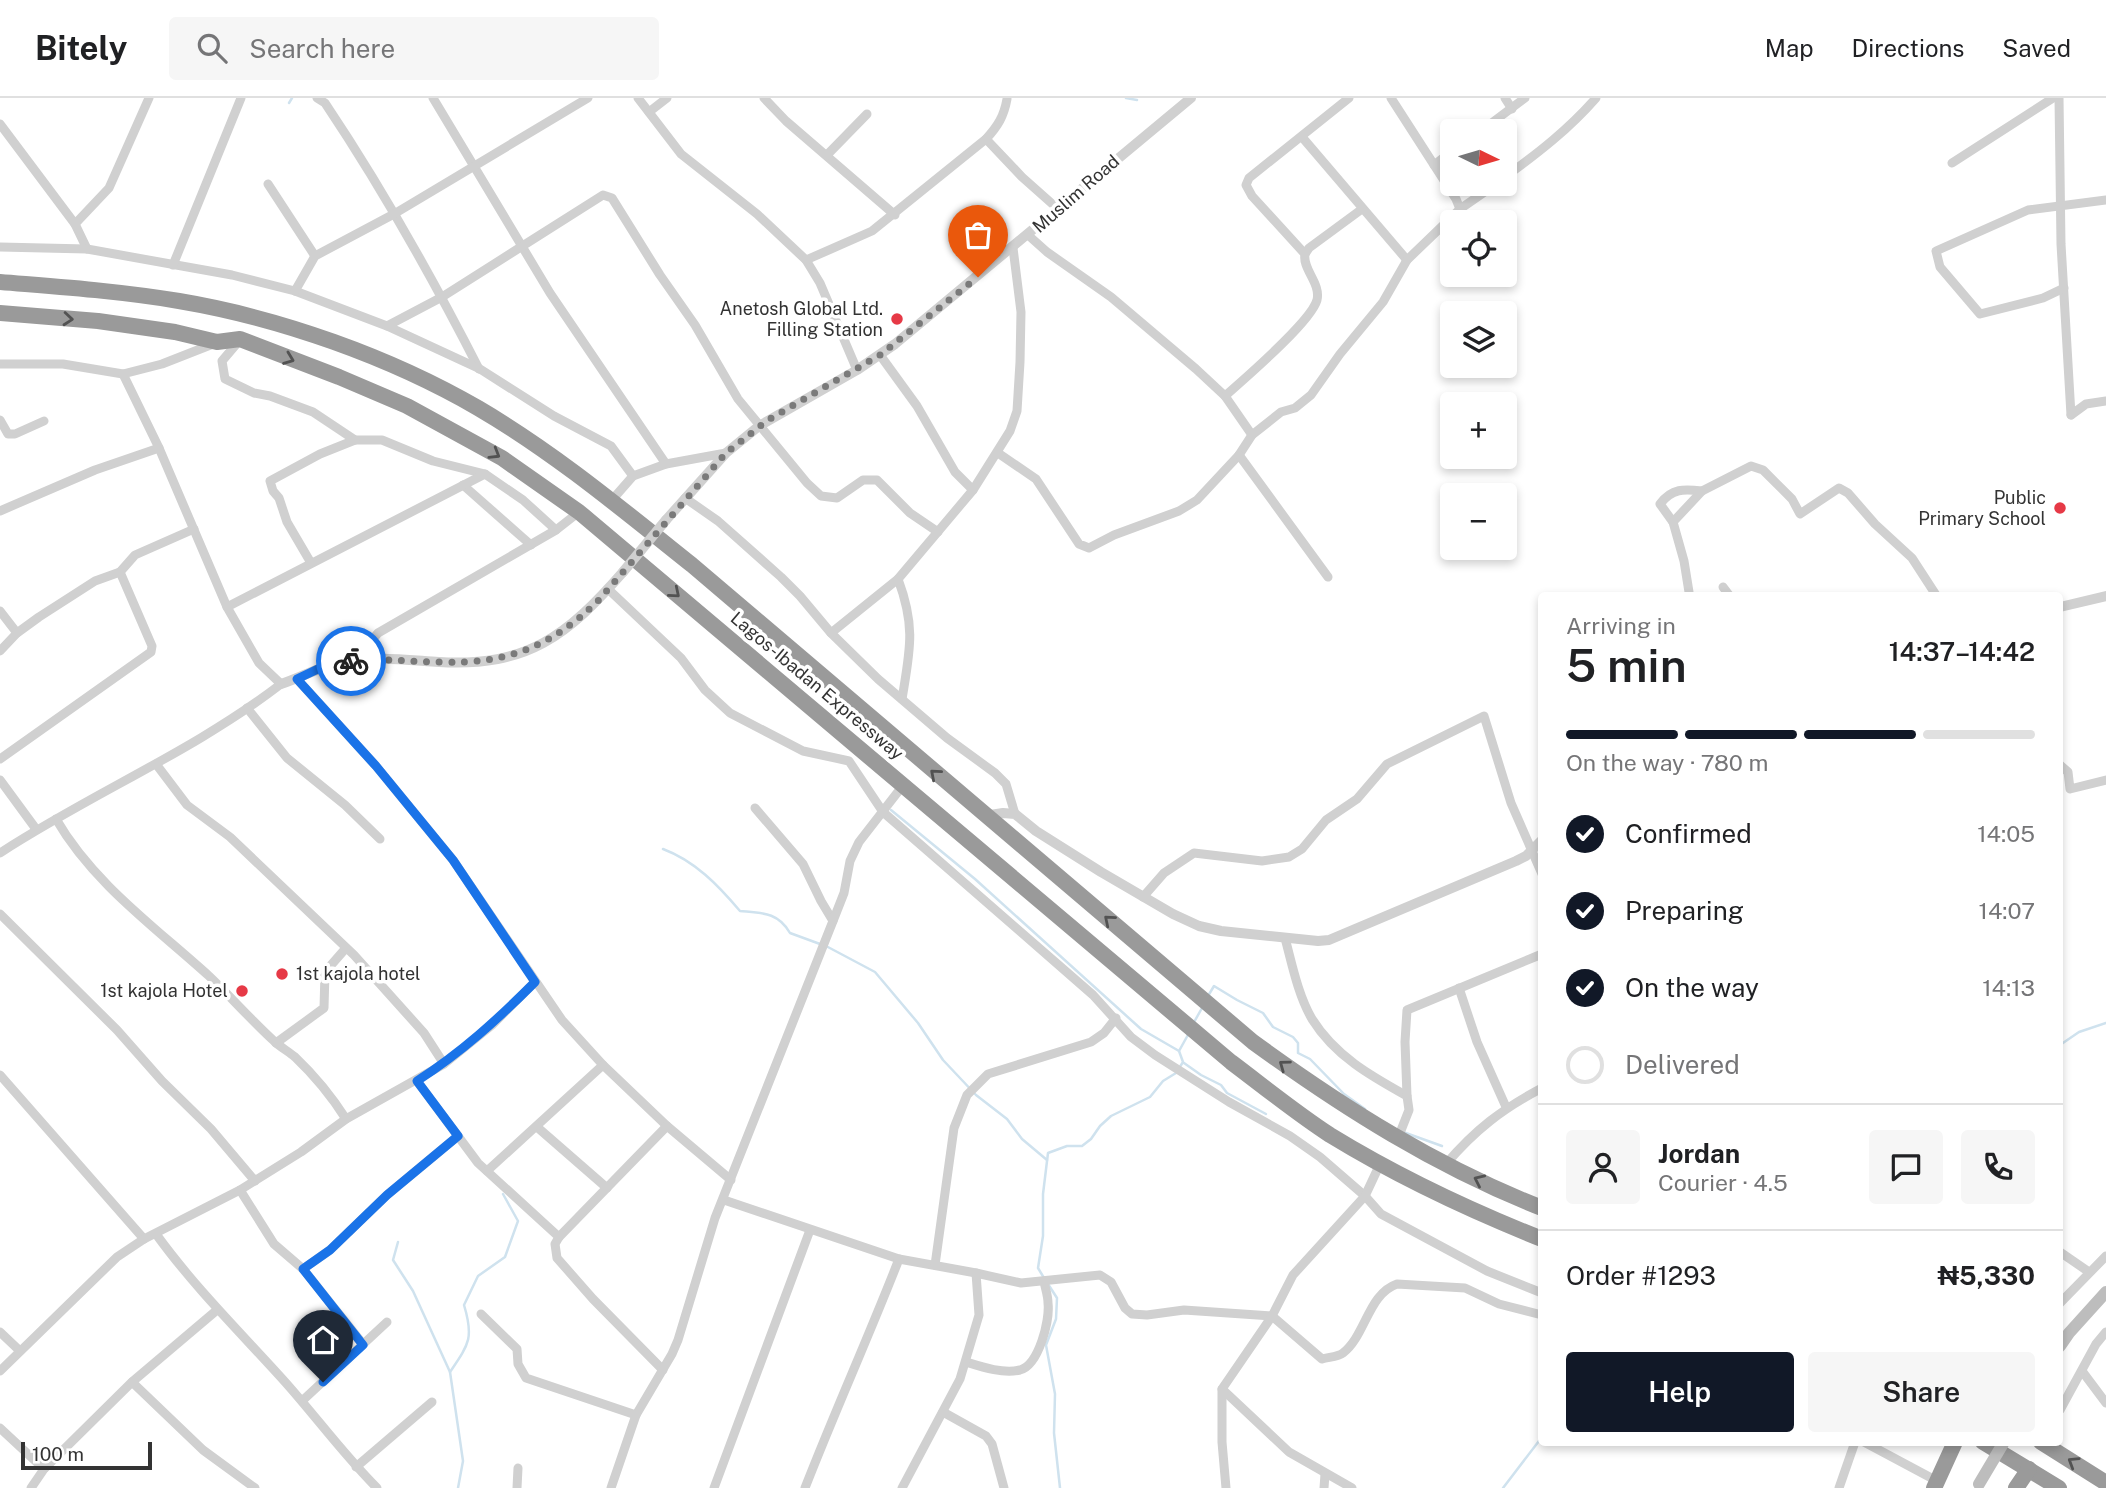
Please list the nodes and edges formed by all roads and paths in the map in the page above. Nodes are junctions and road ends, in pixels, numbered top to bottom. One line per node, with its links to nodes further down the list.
1 (149, 98): 39 (street)
2 (241, 98): 49 (street)
3 (317, 98): 37 (street)
4 (433, 98): 27 (street)
5 (588, 98): 27 (street)
6 (638, 98): 18 (street)
7 (667, 98): 18 (street)
8 (764, 98): 24 (street)
9 (1191, 98): 34 (street, Muslim Road)
10 (1349, 98): 22 (street)
11 (1391, 98): 28 (street)
12 (1505, 98): 17 (street)
13 (1525, 98): 17 (street)
14 (1596, 98): 29 (street)
15 (2056, 98): 26 (street); 33 (street)
16 (1007, 99): 23 (street)
17 (1512, 109): 20 (street)
18 (649, 112): 47 (street)
19 (867, 114): 24 (street)
20 (1498, 119)
21 (0, 124): 39 (street)
22 (1302, 136): 35 (street); 45 (street)
23 (986, 139): 34 (street); 38 (street)
24 (827, 155): 38 (street)
25 (1440, 160): 28 (street)
26 (1952, 163)
27 (474, 164): 37 (street); 41 (street)
28 (1434, 165): 36 (street)
29 (1517, 168)
30 (268, 184): 46 (street)
31 (1479, 196): 36 (street)
32 (2104, 199): 33 (street)
33 (2060, 207): 51 (street); 51 (street)
34 (1058, 209): 40 (street, Muslim Road)
35 (1362, 209): 45 (street); 48 (street)
36 (1460, 209): 48 (street)
37 (394, 214): 46 (street); 53 (street)
38 (895, 215): 47 (street)
39 (75, 224): 44 (street)
40 (1028, 235): 43 (street, Muslim Road); 63 (street)
41 (523, 246): 53 (street); 67 (street); 74 (street)
42 (0, 247): 44 (street)
43 (1013, 248): 58 (street, Muslim Road); 72 (street)
44 (87, 249): 49 (street)
45 (1305, 254): 63 (street)
46 (315, 256): 52 (street)
47 (806, 260): 61 (street)
48 (1407, 260): 68 (street)
49 (173, 265): 52 (street)
50 (0, 282): 81 (highway, Lagos-Ibadan Expressway)
51 (2064, 288): 64 (street)
52 (295, 291): 55 (street)
53 (442, 297): 55 (street); 60 (street)
54 (0, 313): 57 (highway, Lagos-Ibadan Expressway, one-way to 57)
55 (387, 326): 60 (street)
56 (240, 339): 57 (highway, Lagos-Ibadan Expressway); 69 (street); 83 (highway, Lagos-Ibadan Expressway, one-way to 83)
57 (216, 342): 62 (street)
58 (880, 355): 61 (street, Muslim Road); 78 (street)
59 (0, 364): 62 (street)
60 (480, 369): 76 (street)
61 (857, 370): 67 (street, Muslim Road)
62 (123, 374): 70 (street)
63 (1225, 396): 68 (street)
64 (2106, 401)
65 (0, 420): 66 (street)
66 (44, 421)
67 (759, 426): 71 (street, Muslim Road); 87 (street)
68 (1252, 435): 73 (street)
69 (355, 440): 75 (street); 89 (street)
70 (159, 447): 82 (street); 85 (street)
71 (726, 453): 74 (street); 80 (street, Muslim Road)
72 (998, 453): 73 (street); 78 (street)
73 (1239, 455): 91 (street)
74 (666, 464): 76 (street)
75 (485, 474): 77 (street); 86 (street)
76 (634, 476): 81 (street)
77 (463, 485): 88 (street); 89 (street)
78 (973, 490): 87 (street)
79 (1702, 491): 84 (street); 84 (street); 95 (street)
80 (685, 498): 93 (street, Muslim Road, bridge); 101 (street)
81 (612, 500): 117 (highway, Lagos-Ibadan Expressway, one-way to 81)
82 (0, 511)
83 (579, 512): 86 (street); 113 (highway, Lagos-Ibadan Expressway, one-way to 113)
84 (1673, 522): 94 (street)
85 (194, 529): 90 (street); 98 (street)
86 (556, 530): 88 (street)
87 (938, 532): 92 (street)
88 (531, 545): 103 (street)
89 (311, 562): 98 (street)
90 (120, 572): 100 (street); 108 (street)
91 (1328, 577)
92 (898, 579): 101 (street); 106 (street)
93 (608, 589): 103 (street, Muslim Road); 115 (street)
94 (1689, 592)
95 (1934, 592)
96 (2106, 596): 97 (street)
97 (2063, 606)
98 (227, 607): 105 (street)
99 (0, 611): 100 (street)
100 (17, 633): 102 (street)
101 (831, 633): 106 (street)
102 (0, 651)
103 (367, 659): 104 (street, Muslim Road)
104 (297, 679): 105 (street, Muslim Road); 131 (street)
105 (281, 684): 107 (street)
106 (902, 699): 116 (street)
107 (247, 708): 109 (street); 120 (street)
108 (0, 759)
109 (156, 764): 118 (street); 129 (street)
110 (2063, 768): 112 (street)
111 (0, 780): 119 (street)
112 (2106, 780)
113 (904, 784): 115 (street); 147 (highway, Lagos-Ibadan Expressway)
114 (755, 808): 127 (street)
115 (883, 812): 127 (street); 133 (street)
116 (1015, 814): 117 (street); 125 (street)
117 (984, 816): 146 (highway, Lagos-Ibadan Expressway, one-way to 117)
118 (56, 819): 119 (street); 134 (street)
119 (36, 829): 123 (street)
120 (380, 839)
121 (1538, 844): 122 (street)
122 (1532, 849): 124 (street); 125 (street); 128 (street)
123 (0, 853)
124 (1538, 864)
125 (1143, 897): 128 (street)
126 (0, 914): 151 (street)
127 (833, 921): 150 (street)
128 (1285, 938): 140 (street)
129 (346, 947): 134 (street); 135 (street)
130 (1538, 956): 132 (street)
131 (535, 982): 135 (street); 136 (street)
132 (1459, 988): 140 (street); 141 (street)
133 (1116, 1018): 154 (street); 165 (street)
134 (276, 1043): 142 (street)
135 (444, 1064): 138 (street)
136 (603, 1065): 143 (street); 144 (street)
137 (1, 1077): 161 (street)
138 (417, 1081): 142 (street); 145 (street)
139 (1538, 1090): 141 (street)
140 (1407, 1096): 146 (street)
141 (1506, 1107): 148 (street)
142 (346, 1119): 151 (street)
143 (667, 1126): 150 (street); 152 (street)
144 (537, 1127): 149 (street); 152 (street)
145 (458, 1136): 149 (street); 166 (street)
146 (1398, 1138): 148 (highway, Lagos-Ibadan Expressway)
147 (1380, 1164): 154 (street); 160 (highway, Lagos-Ibadan Expressway)
148 (1446, 1164): 156 (highway, Lagos-Ibadan Expressway, one-way to 148)
149 (487, 1171): 159 (street)
150 (731, 1180): 155 (street)
151 (255, 1181): 153 (street)
152 (607, 1188): 159 (street)
153 (240, 1190): 158 (street); 166 (street)
154 (1365, 1196): 170 (street); 176 (street)
155 (724, 1200): 157 (street); 184 (street)
156 (1538, 1206)
157 (810, 1230): 164 (street); 215 (street)
158 (156, 1234): 161 (street); 173 (street)
159 (559, 1237): 184 (street)
160 (1538, 1237)
161 (144, 1239): 182 (street)
162 (2063, 1254): 167 (street)
163 (2106, 1256): 167 (street)
164 (899, 1259): 165 (street); 216 (street)
165 (935, 1265): 168 (street)
166 (303, 1269): 181 (street)
167 (2089, 1272): 172 (street)
168 (976, 1273): 169 (street); 183 (street)
169 (1044, 1281): 176 (street); 183 (street)
170 (1538, 1291)
171 (2106, 1292): 180 (main road)
172 (2063, 1300)
173 (217, 1310): 187 (street); 189 (street)
174 (481, 1314): 194 (street)
175 (1538, 1314): 176 (street)
176 (1272, 1316): 188 (street)
177 (387, 1322): 181 (street)
178 (0, 1332): 182 (street)
179 (2106, 1332): 186 (street)
180 (2063, 1341)
181 (363, 1345): 189 (street)
182 (20, 1351): 185 (street)
183 (966, 1362): 193 (street)
184 (663, 1370): 194 (street)
185 (0, 1371)
186 (2082, 1371): 191 (street); 192 (street)
187 (132, 1382): 204 (street); 211 (street)
188 (1222, 1389): 206 (street); 219 (street)
189 (302, 1401): 202 (street)
190 (432, 1402): 202 (street)
191 (2106, 1403)
192 (2063, 1405)
193 (943, 1412): 217 (street); 218 (street)
194 (636, 1415): 214 (street)
195 (0, 1428): 204 (street)
196 (1854, 1446): 222 (street)
197 (1871, 1446): 208 (street)
198 (1953, 1446): 208 (highway)
199 (1990, 1446): 205 (highway)
200 (2002, 1446): 209 (main road, bridge)
201 (2047, 1446): 207 (highway, one-way to 201)
202 (356, 1467): 212 (street)
203 (517, 1468): 213 (street)
204 (44, 1469): 210 (street)
205 (2029, 1469): 223 (highway); 224 (highway)
206 (1325, 1474): 220 (street); 221 (street)
207 (2106, 1483)
208 (1936, 1484)
209 (1978, 1486)
210 (32, 1488)
211 (255, 1488)
212 (377, 1488)
213 (517, 1488)
214 (611, 1488)
215 (714, 1488)
216 (805, 1488)
217 (902, 1488)
218 (1004, 1488)
219 (1226, 1488)
220 (1324, 1488)
221 (1352, 1488)
222 (1839, 1488)
223 (2016, 1488)
224 (2059, 1488)

